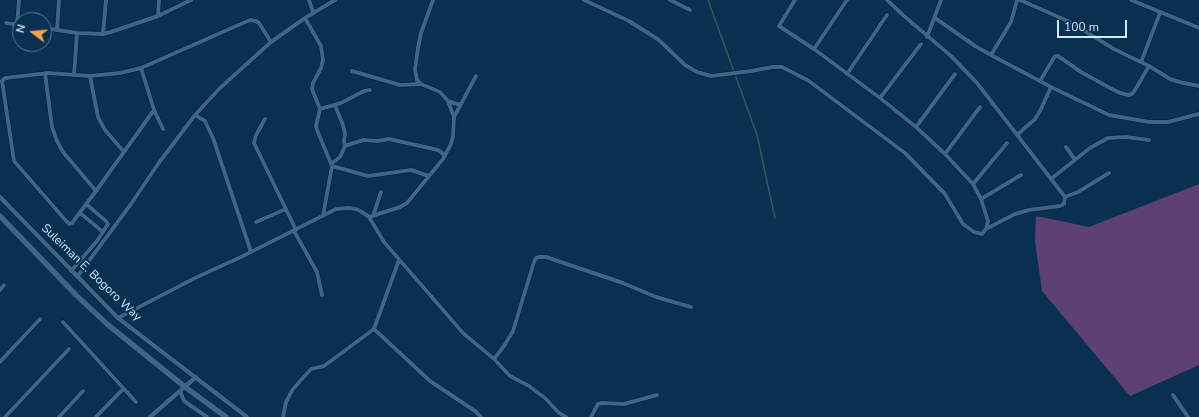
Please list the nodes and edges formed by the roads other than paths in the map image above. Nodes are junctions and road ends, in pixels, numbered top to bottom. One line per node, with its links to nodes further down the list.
1 (19, 0): 18 (street)
2 (59, 0): 29 (street)
3 (106, 0): 31 (street)
4 (159, 0): 22 (street)
5 (191, 0): 22 (street)
6 (310, 0): 19 (street)
7 (335, 0): 19 (street)
8 (433, 0): 48 (street)
9 (584, 0): 92 (street)
10 (670, 0): 17 (street)
11 (795, 0): 35 (street)
12 (847, 0): 35 (street)
13 (887, 0): 32 (street)
14 (941, 0): 24 (street)
15 (1019, 0): 36 (street); 37 (street)
16 (1131, 0): 20 (street)
17 (690, 10)
18 (19, 12)
19 (313, 12): 23 (street)
20 (1160, 13): 27 (street); 37 (street)
21 (887, 15): 42 (street)
22 (158, 16): 31 (street)
23 (305, 18): 33 (street); 57 (street)
24 (935, 18): 32 (street); 36 (street)
25 (6, 23): 26 (street)
26 (12, 24)
27 (1199, 28)
28 (52, 29): 29 (street)
29 (57, 30): 30 (street)
30 (77, 33): 31 (street); 44 (street)
31 (103, 34)
32 (927, 37): 65 (street)
33 (271, 42): 39 (street); 60 (street)
34 (921, 44): 52 (street)
35 (814, 49): 42 (street)
36 (991, 55): 47 (street)
37 (1141, 62): 38 (street)
38 (1149, 66): 47 (street); 49 (street)
39 (141, 68): 45 (street); 58 (street)
40 (352, 71): 48 (street)
41 (45, 74): 44 (street); 80 (street); 87 (street)
42 (847, 74): 52 (street)
43 (955, 74): 63 (street)
44 (74, 75): 45 (street)
45 (90, 76): 70 (street)
46 (476, 76): 55 (street)
47 (1040, 81): 50 (street)
48 (421, 84): 53 (street)
49 (1199, 86)
50 (1051, 87): 59 (street); 65 (street)
51 (370, 90): 54 (street)
52 (880, 98): 63 (street)
53 (448, 101): 55 (street); 61 (street)
54 (335, 105): 57 (street); 68 (street)
55 (460, 105): 61 (street)
56 (980, 106): 71 (street)
57 (320, 109): 74 (street)
58 (154, 110): 64 (street); 70 (street)
59 (1199, 114)
60 (195, 115): 95 (street); 98 (street)
61 (454, 117): 72 (street)
62 (265, 119): 86 (street)
63 (916, 127): 71 (street)
64 (163, 129)
65 (1017, 135): 78 (street)
66 (1149, 140): 73 (street)
67 (1007, 143): 79 (street)
68 (345, 146): 72 (street); 74 (street)
69 (1066, 148): 73 (street)
70 (124, 152): 80 (street)
71 (945, 154): 79 (street)
72 (446, 155): 77 (street)
73 (1075, 160): 78 (street)
74 (332, 165): 77 (street); 89 (street)
75 (1109, 173): 83 (street)
76 (1021, 175): 84 (street)
77 (429, 176): 90 (street)
78 (1051, 179): 83 (street)
79 (973, 184): 84 (street)
80 (96, 191): 85 (street)
81 (382, 192): 90 (street)
82 (0, 197): 97 (street, Suleiman E. Bogoro Way)
83 (1065, 198): 92 (street)
84 (981, 199): 92 (street)
85 (86, 204): 87 (street); 94 (street)
86 (286, 209): 91 (street); 93 (street)
87 (80, 213): 94 (street)
88 (0, 216): 112 (main road, Suleiman E. Bogoro Way)
89 (323, 216): 90 (street); 93 (street)
90 (371, 217): 96 (street)
91 (256, 222)
92 (986, 229)
93 (295, 231): 95 (street); 101 (street)
94 (103, 232): 97 (street)
95 (251, 252): 103 (street)
96 (399, 260): 106 (street); 108 (street)
97 (71, 271): 98 (street, Suleiman E. Bogoro Way)
98 (77, 277): 103 (street, Suleiman E. Bogoro Way)
99 (4, 285): 100 (street)
100 (0, 290)
101 (322, 295)
102 (691, 307): 108 (street)
103 (118, 318): 110 (street, Suleiman E. Bogoro Way)
104 (40, 319): 109 (street)
105 (63, 322): 111 (street)
106 (374, 329): 125 (street); 126 (street)
107 (69, 349): 118 (street)
108 (494, 359): 127 (street)
109 (0, 362)
110 (196, 377): 112 (street); 124 (street, Suleiman E. Bogoro Way)
111 (122, 389): 116 (street); 120 (street)
112 (182, 389): 117 (street); 122 (street); 123 (main road, Suleiman E. Bogoro Way)
113 (83, 391): 119 (street)
114 (657, 395): 128 (street)
115 (1173, 395): 129 (street)
116 (136, 402)
117 (157, 415): 121 (street)
118 (5, 417)
119 (59, 417)
120 (96, 417)
121 (150, 417)
122 (207, 417)
123 (226, 417)
124 (247, 417)
125 (283, 417)
126 (481, 417)
127 (566, 417)
128 (591, 417)
129 (1188, 417)

